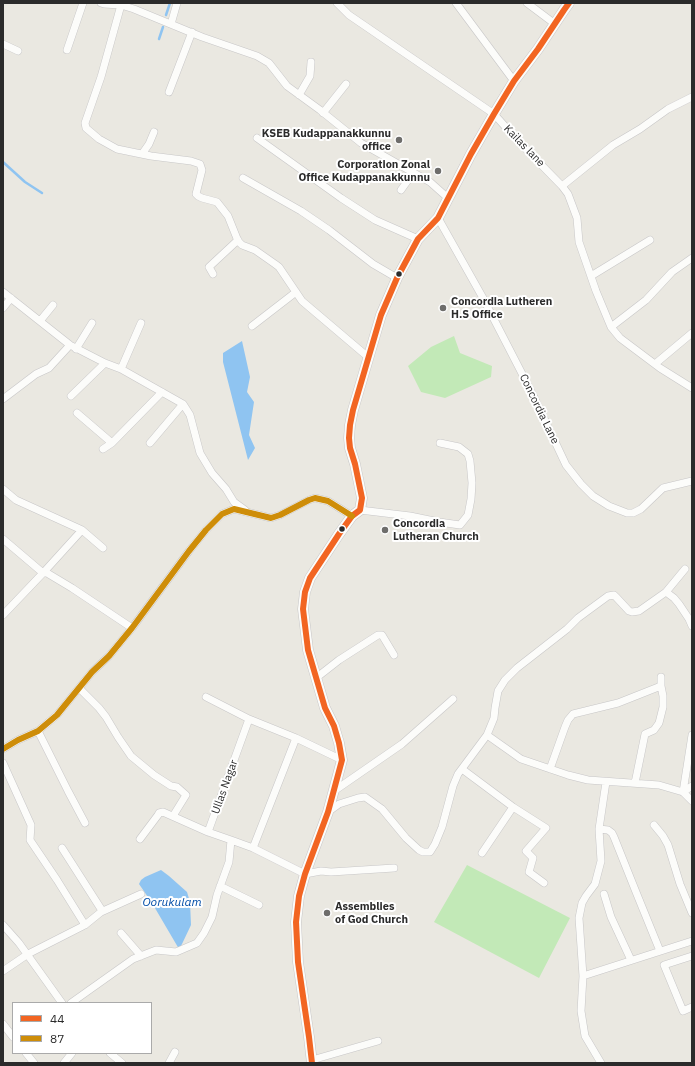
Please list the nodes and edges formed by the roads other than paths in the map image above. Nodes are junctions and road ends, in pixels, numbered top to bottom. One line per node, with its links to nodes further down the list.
1 (83, 3): 13 (street)
2 (101, 3): 8 (street)
3 (177, 3): 9 (street)
4 (337, 3): 22 (street, Kailas lane)
5 (456, 3): 16 (street)
6 (527, 3): 10 (street)
7 (569, 3): 10 (main road)
8 (121, 4): 9 (street); 25 (street)
9 (171, 24): 11 (street)
10 (555, 24): 16 (main road)
11 (192, 32): 18 (street); 19 (street)
12 (3, 44): 14 (street)
13 (67, 50)
14 (18, 51)
15 (310, 62): 19 (street)
16 (514, 82): 22 (main road)
17 (346, 84): 21 (street)
18 (169, 92)
19 (300, 95): 21 (street)
20 (692, 97): 28 (street)
21 (323, 113): 26 (street)
22 (494, 114): 28 (street, Kailas lane); 30 (main road)
23 (154, 132): 25 (street)
24 (256, 138): 32 (street)
25 (142, 154): 33 (street)
26 (414, 173): 29 (street); 30 (street)
27 (243, 178): 38 (street)
28 (562, 186): 37 (street, Kailas lane)
29 (401, 190)
30 (448, 198): 31 (main road)
31 (438, 218): 32 (main road); 65 (street, Concordia Lane)
32 (418, 239): 38 (main road)
33 (238, 240): 36 (street); 40 (street)
34 (650, 240): 37 (street)
35 (692, 258): 48 (street)
36 (213, 274)
37 (591, 276): 48 (street, Kailas lane)
38 (397, 278): 51 (main road)
39 (3, 292): 41 (street)
40 (296, 292): 47 (street); 51 (street)
41 (11, 298): 43 (street); 44 (street)
42 (53, 305): 44 (street)
43 (3, 308)
44 (40, 321): 50 (street)
45 (92, 322): 50 (street)
46 (141, 323): 54 (street)
47 (252, 326)
48 (611, 327): 53 (street)
49 (692, 333): 53 (street)
50 (73, 347): 52 (street); 58 (street)
51 (368, 357): 68 (main road)
52 (105, 363): 54 (street); 57 (street)
53 (655, 364): 55 (street)
54 (122, 369): 56 (street)
55 (692, 388)
56 (162, 392): 59 (street); 61 (street)
57 (71, 396)
58 (3, 399)
59 (183, 404): 62 (street); 67 (street)
60 (78, 413): 61 (street)
61 (112, 443): 64 (street)
62 (150, 443)
63 (440, 443): 68 (street)
64 (103, 449)
65 (692, 481)
66 (3, 489): 69 (street)
67 (249, 512): 68 (street); 77 (street)
68 (356, 513): 80 (main road)
69 (82, 530): 71 (street); 73 (street)
70 (3, 539): 73 (street)
71 (103, 548)
72 (685, 569): 74 (street)
73 (43, 573): 75 (street); 77 (street)
74 (666, 592): 76 (street); 87 (street)
75 (3, 615)
76 (692, 626)
77 (132, 628): 82 (street)
78 (394, 655): 80 (street)
79 (662, 676): 81 (street)
80 (316, 678): 91 (main road)
81 (661, 686): 93 (street); 96 (street)
82 (79, 688): 86 (street); 103 (street)
83 (206, 697): 85 (street)
84 (453, 699): 98 (street)
85 (250, 719): 89 (street); 107 (street, Ullas Nagar)
86 (38, 731): 90 (street); 104 (street)
87 (487, 735): 93 (street); 94 (street)
88 (692, 735): 99 (street)
89 (296, 738): 91 (street); 111 (street)
90 (3, 749)
91 (342, 760): 98 (main road)
92 (3, 763): 123 (street)
93 (550, 769): 95 (street)
94 (462, 770): 101 (street); 102 (street)
95 (606, 782): 96 (street); 106 (street)
96 (634, 783): 99 (street)
97 (692, 786): 99 (street)
98 (334, 791): 102 (main road)
99 (683, 792): 100 (street)
100 (692, 801)
101 (513, 807): 112 (street); 115 (street)
102 (328, 812): 114 (main road)
103 (173, 816): 107 (street); 108 (street)
104 (85, 823)
105 (654, 825): 121 (street)
106 (599, 829): 127 (street); 133 (street)
107 (208, 832): 109 (street)
108 (140, 839)
109 (231, 840): 111 (street); 116 (street)
110 (62, 848): 120 (street)
111 (253, 848): 114 (street)
112 (482, 854)
113 (394, 868): 114 (street)
114 (305, 874): 144 (main road)
115 (544, 883)
116 (220, 886): 119 (street); 129 (street)
117 (141, 894): 120 (street)
118 (604, 894): 131 (street)
119 (259, 905)
120 (101, 912): 123 (street)
121 (692, 913)
122 (3, 925): 124 (street)
123 (84, 925): 128 (street)
124 (6, 934): 128 (street)
125 (121, 934): 129 (street)
126 (692, 941): 127 (street)
127 (660, 951): 131 (street)
128 (28, 954): 132 (street); 134 (street)
129 (141, 956): 135 (street)
130 (692, 956): 136 (street)
131 (631, 960): 133 (street)
132 (3, 971)
133 (582, 976): 149 (street)
134 (61, 1002)
135 (72, 1002)
136 (692, 1007)
137 (3, 1024): 138 (street)
138 (12, 1036)
139 (378, 1041): 144 (street)
140 (175, 1052): 148 (street)
141 (27, 1054): 145 (street)
142 (71, 1054): 146 (street)
143 (111, 1054): 147 (street)
144 (312, 1061)
145 (34, 1063)
146 (64, 1063)
147 (122, 1063)
148 (170, 1063)
149 (601, 1063)

